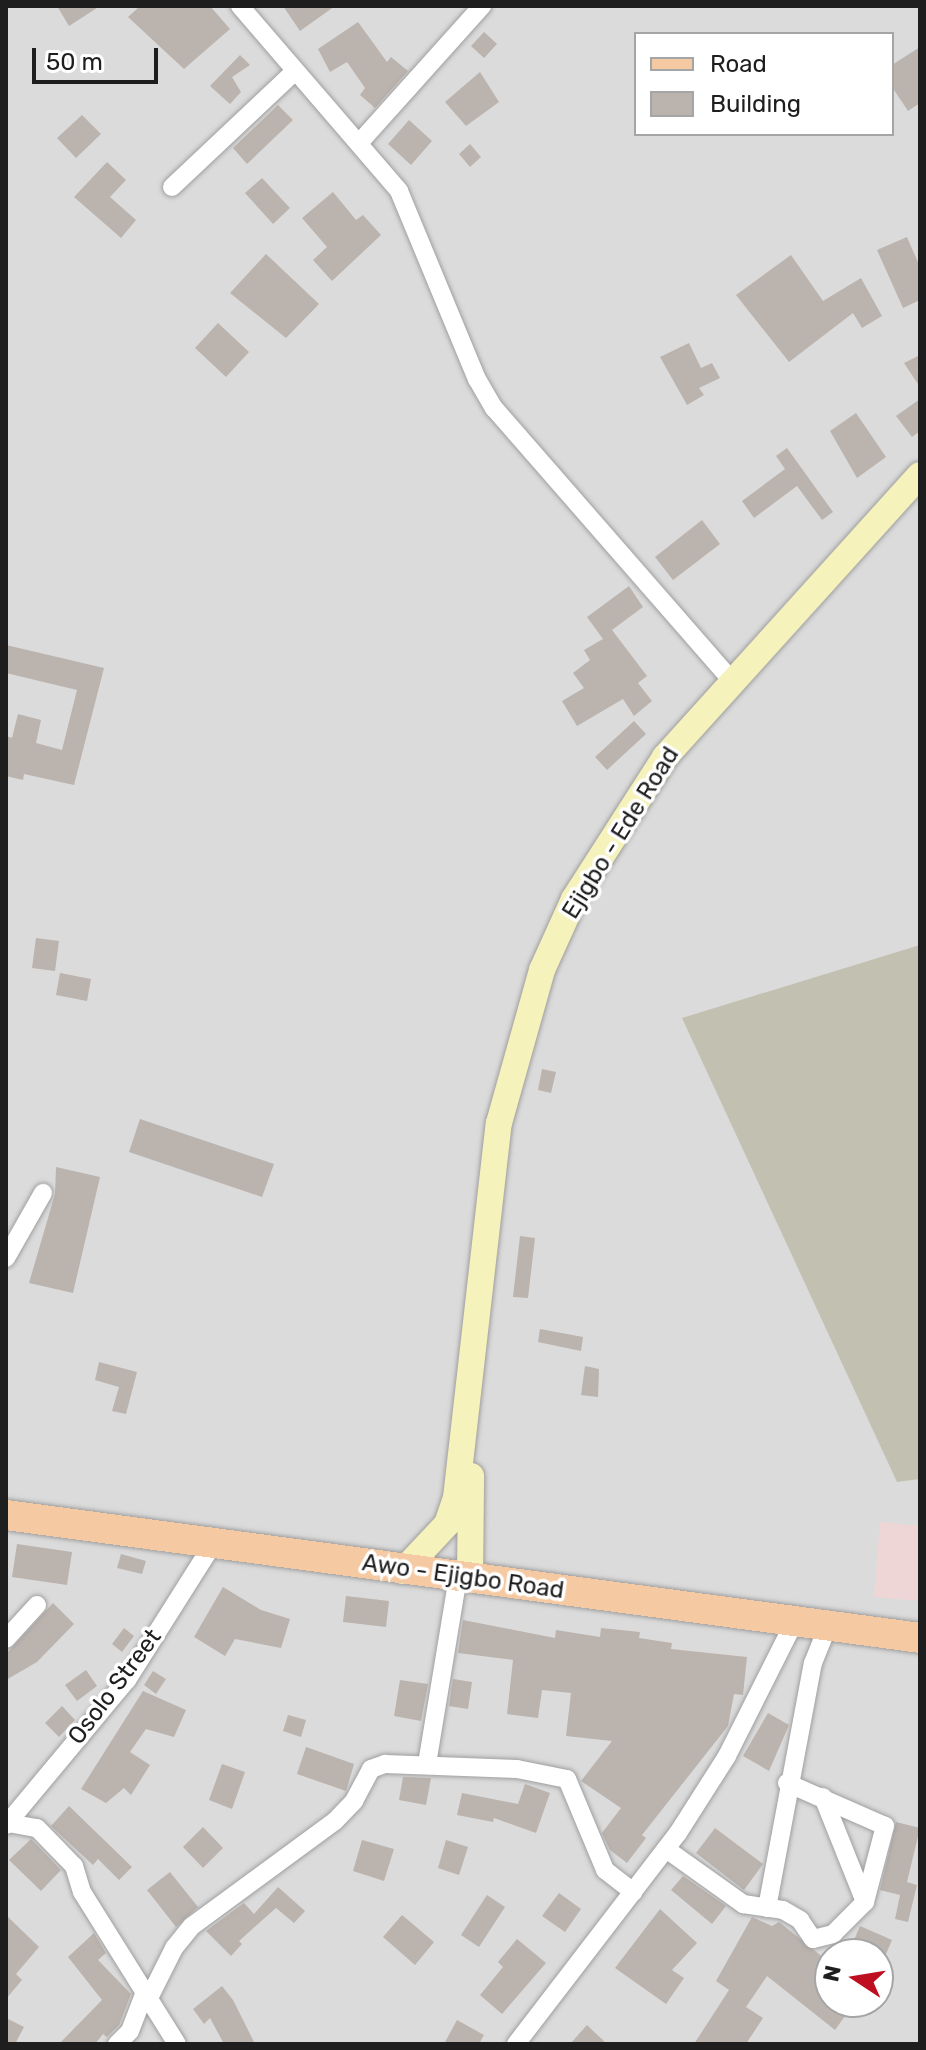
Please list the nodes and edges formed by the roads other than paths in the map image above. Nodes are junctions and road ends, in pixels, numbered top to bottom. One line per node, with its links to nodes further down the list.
1 (240, 6): 3 (street)
2 (482, 6): 4 (street)
3 (295, 71): 4 (street); 5 (street)
4 (360, 142): 7 (street)
5 (172, 187)
6 (920, 475): 7 (main road, Ejigbo - Ede Road)
7 (731, 680): 10 (main road, Ejigbo - Ede Road)
8 (43, 1193): 9 (street)
9 (6, 1258)
10 (468, 1416): 13 (main road, Ejigbo - Ede Road); 14 (main road, Ejigbo - Ede Road)
11 (6, 1515): 12 (main road, Awo - Ejigbo Road)
12 (215, 1541): 13 (main road, Awo - Ejigbo Road); 23 (street, Osolo Street)
13 (403, 1571): 14 (main road, Awo - Ejigbo Road)
14 (464, 1578): 16 (main road, Awo - Ejigbo Road); 20 (street)
15 (37, 1605): 19 (street)
16 (795, 1621): 17 (main road, Awo - Ejigbo Road); 24 (street)
17 (828, 1626): 18 (main road, Awo - Ejigbo Road); 21 (street)
18 (920, 1638)
19 (6, 1639)
20 (427, 1764): 25 (street); 28 (street)
21 (787, 1783): 22 (street); 27 (street)
22 (823, 1797): 26 (street); 26 (street)
23 (7, 1824): 28 (street)
24 (666, 1849): 25 (street); 27 (street)
25 (633, 1892): 31 (street)
26 (865, 1902): 27 (street)
27 (767, 1908)
28 (147, 1995): 29 (street); 30 (street)
29 (117, 2044)
30 (177, 2044)
31 (516, 2044)

